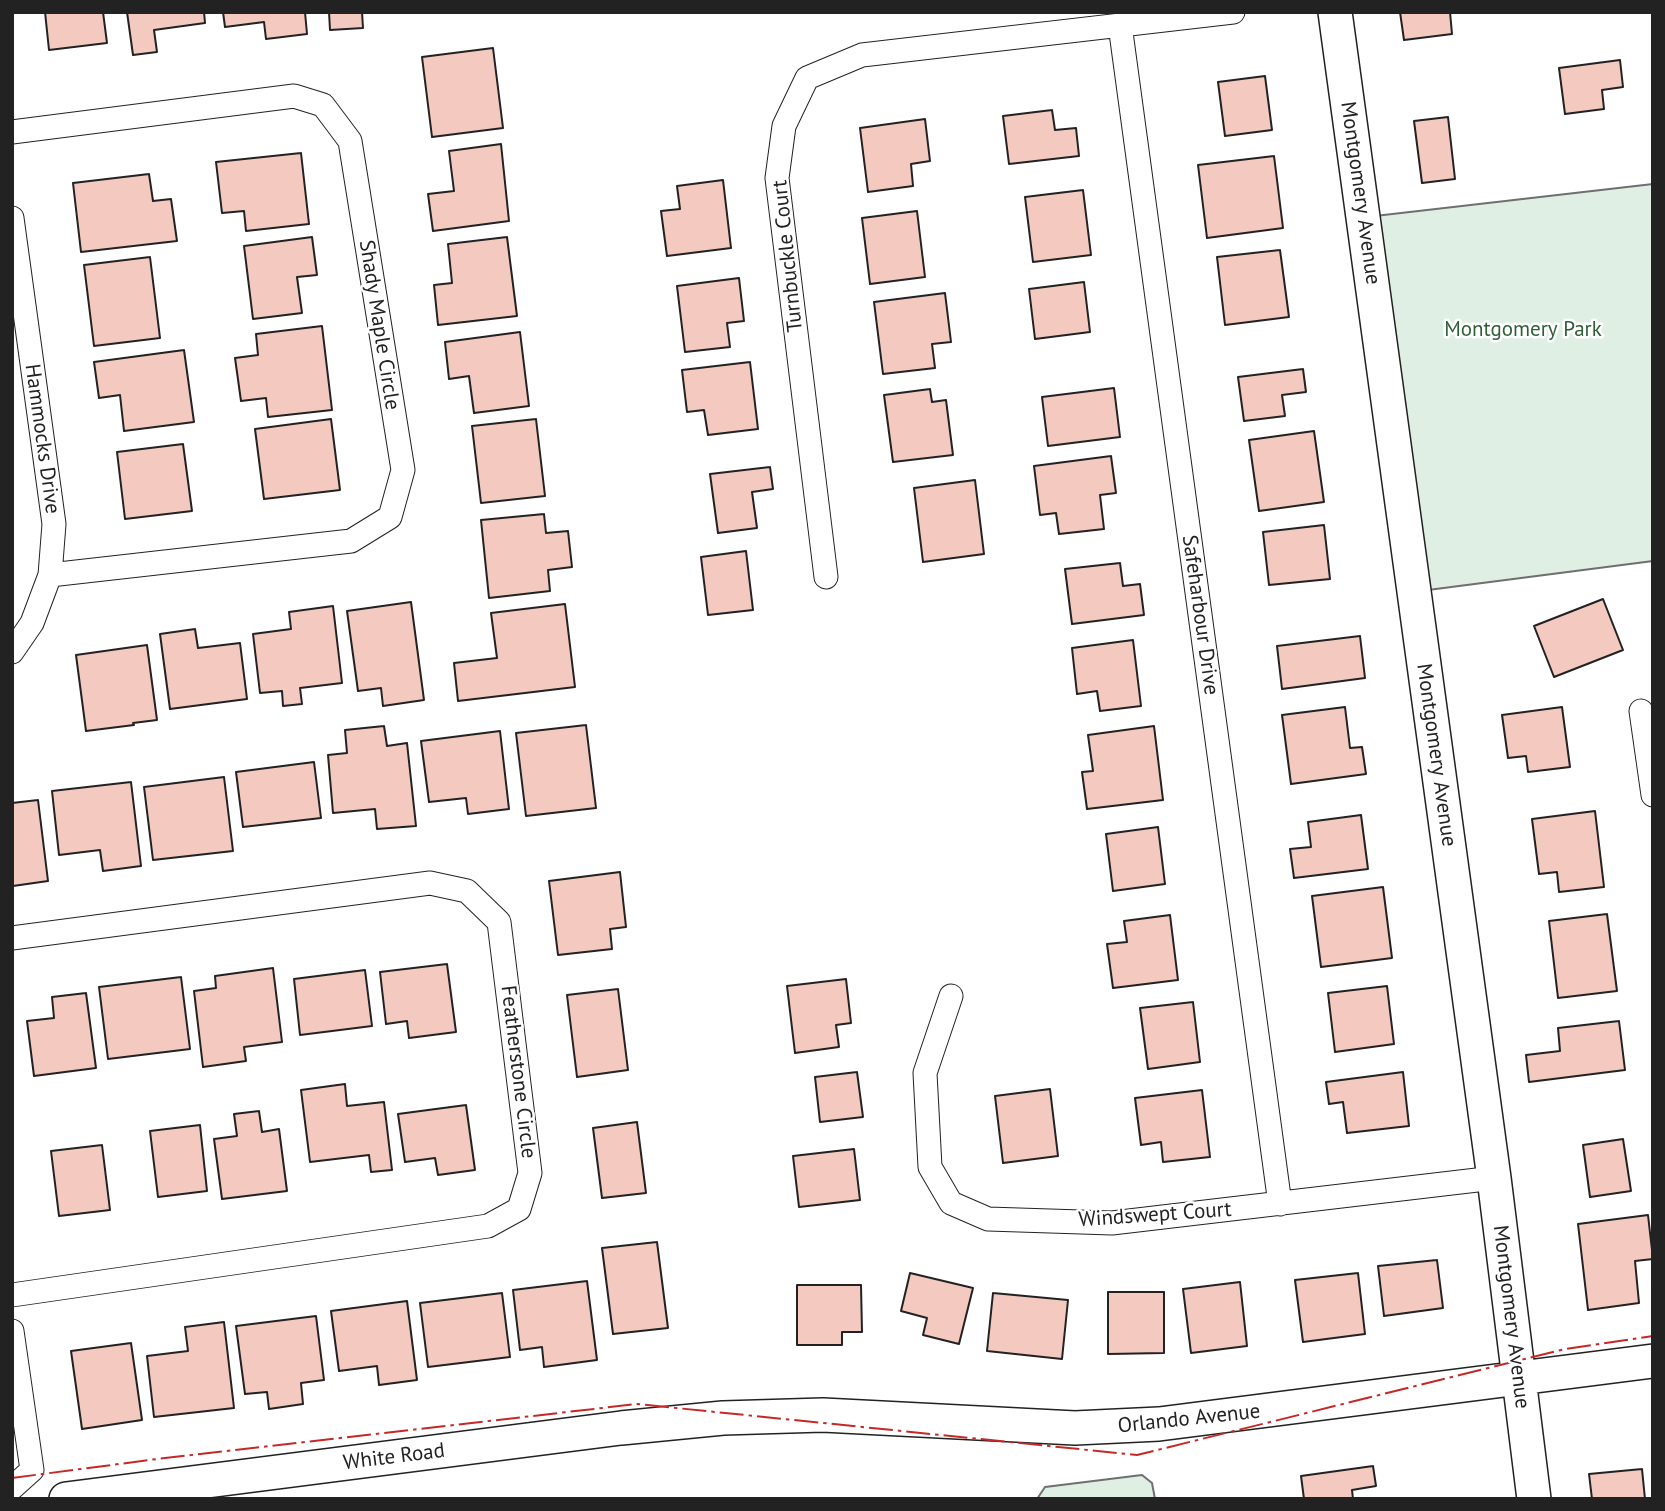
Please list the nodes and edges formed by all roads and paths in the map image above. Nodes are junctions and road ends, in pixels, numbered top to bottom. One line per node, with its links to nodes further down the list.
1 (1233, 12): 3 (street, Turnbuckle Court)
2 (1335, 12): 13 (street, Montgomery Avenue)
3 (1120, 25): 7 (street, Turnbuckle Court); 14 (street, Safeharbour Drive)
4 (12, 132): 6 (street, Shady Maple Circle)
5 (12, 218): 6 (street, Hammocks Drive)
6 (50, 575): 8 (street, Hammocks Drive)
7 (826, 577)
8 (12, 652)
9 (1641, 710): 10 (street)
10 (1653, 795)
11 (12, 938): 15 (street, Featherstone Circle)
12 (951, 996): 14 (street, Windswept Court)
13 (1494, 1178): 14 (street, Windswept Court); 18 (street, Montgomery Avenue)
14 (1280, 1204)
15 (12, 1295)
16 (12, 1331): 20 (street)
17 (1653, 1361): 18 (street, Orlando Avenue)
18 (1518, 1378): 19 (street, Orlando Avenue); 22 (street, Montgomery Avenue)
19 (723, 1418): 21 (street, White Road)
20 (12, 1488)
21 (66, 1499)
22 (1535, 1499)

